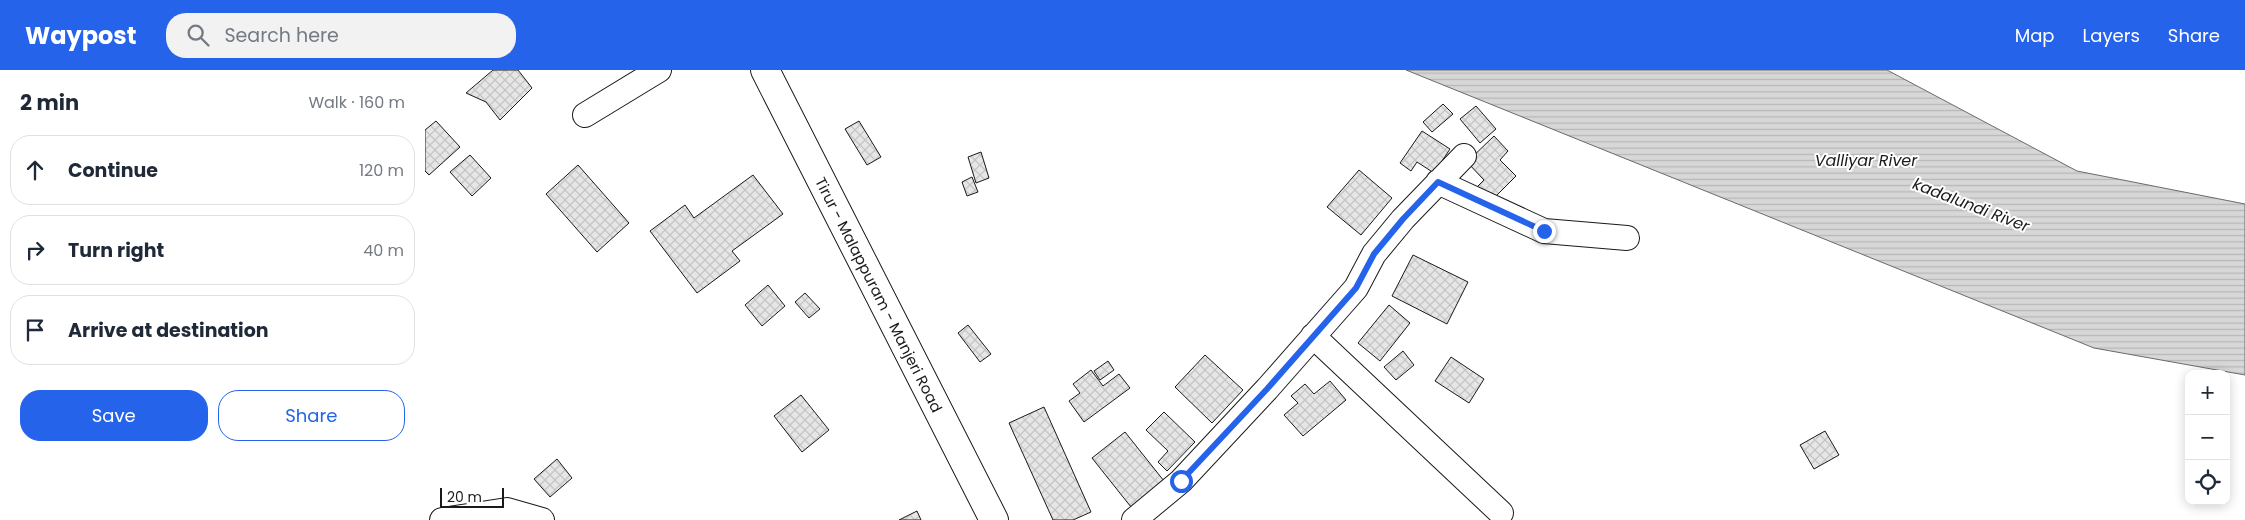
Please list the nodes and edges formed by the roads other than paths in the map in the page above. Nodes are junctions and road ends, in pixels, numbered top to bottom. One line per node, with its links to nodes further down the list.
1 (659, 70): 3 (street)
2 (765, 70): 11 (main road, Tirur - Malappuram - Manjeri Road)
3 (585, 115)
4 (1464, 156): 5 (street)
5 (1438, 182): 6 (street); 7 (street)
6 (1627, 238)
7 (1313, 336): 8 (street); 12 (street)
8 (1501, 513)
9 (442, 520): 10 (street)
10 (542, 520)
11 (994, 520)
12 (1134, 520)

